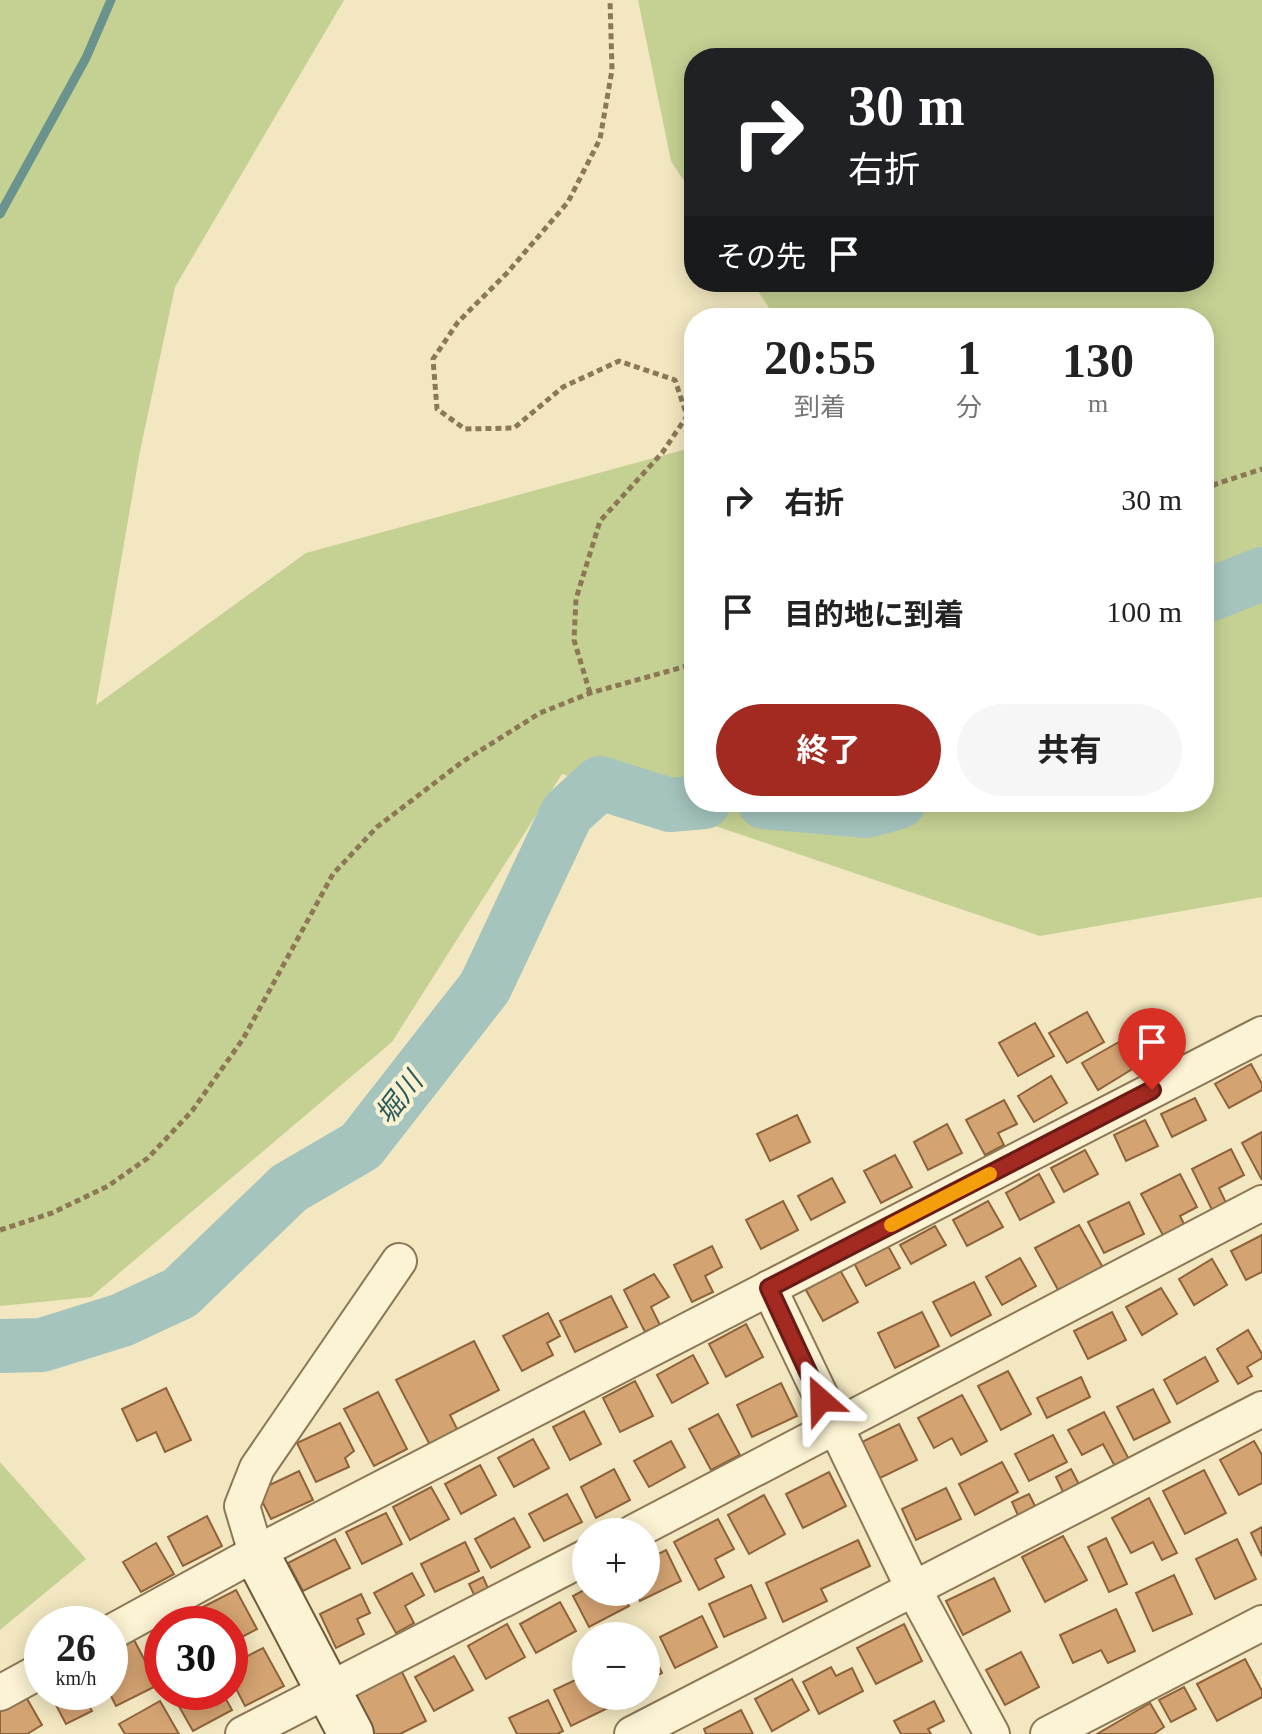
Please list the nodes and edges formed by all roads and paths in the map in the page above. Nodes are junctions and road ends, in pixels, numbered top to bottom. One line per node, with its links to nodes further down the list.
1 (610, 0): 2 (path)
2 (684, 407)
3 (684, 420): 7 (path)
4 (1262, 469): 5 (path)
5 (1214, 485)
6 (684, 667): 7 (path)
7 (590, 693): 10 (path)
8 (1262, 1034): 12 (street)
9 (1262, 1203): 14 (street)
10 (0, 1230)
11 (399, 1261): 16 (street)
12 (769, 1288): 14 (street); 16 (street)
13 (1262, 1409): 18 (street)
14 (835, 1428): 15 (street); 18 (street)
15 (660, 1519)
16 (256, 1553): 19 (street); 22 (street)
17 (572, 1564): 22 (street)
18 (913, 1588): 26 (street); 27 (street)
19 (128, 1623)
20 (1262, 1623): 28 (street)
21 (24, 1680): 23 (street)
22 (329, 1690): 24 (street); 25 (street)
23 (0, 1693)
24 (243, 1734)
25 (351, 1734)
26 (632, 1734)
27 (992, 1734)
28 (1048, 1734)

